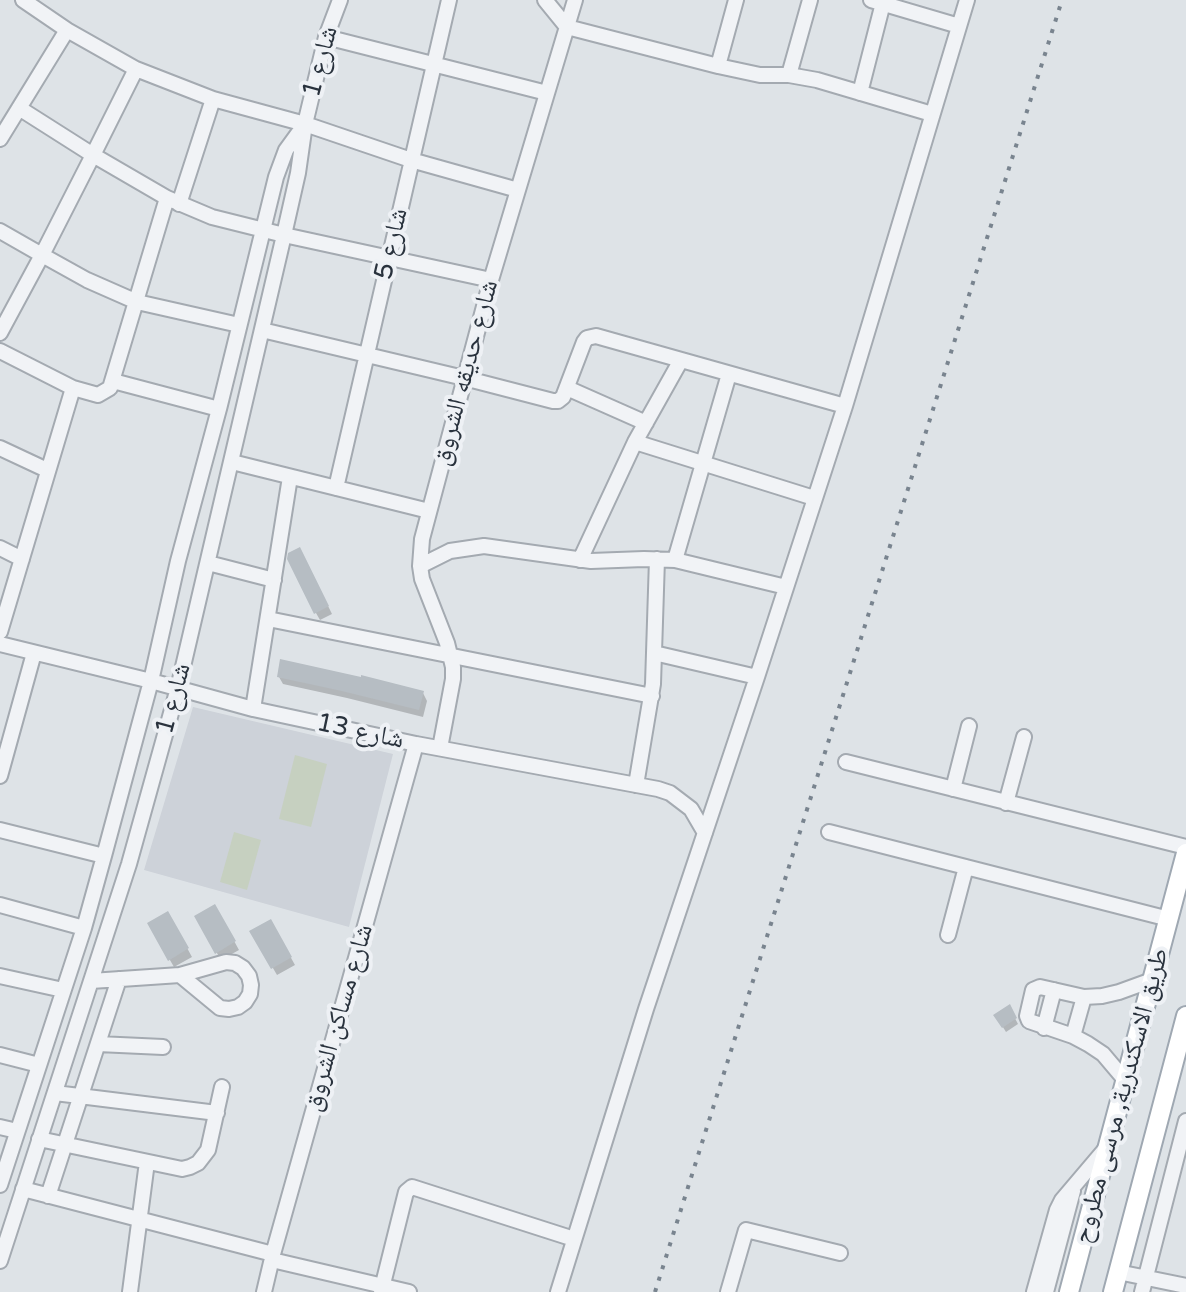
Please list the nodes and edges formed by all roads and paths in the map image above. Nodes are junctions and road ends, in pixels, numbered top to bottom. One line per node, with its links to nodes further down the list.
1 (23, 0): 12 (street)
2 (340, 0): 13 (street, شارع 1)
3 (449, 0): 14 (street, شارع 5)
4 (545, 0): 11 (street)
5 (575, 0): 11 (street, شارع حديقه الشروق)
6 (736, 0): 15 (street)
7 (810, 0): 17 (street)
8 (967, 0): 10 (street)
9 (877, 2): 10 (street); 19 (street)
10 (959, 26): 22 (street)
11 (567, 27): 15 (street); 18 (street, شارع حديقه الشروق)
12 (67, 30): 16 (street); 21 (street)
13 (326, 37): 14 (street); 23 (street, شارع 1)
14 (433, 64): 18 (street); 26 (street, شارع 5)
15 (718, 66): 17 (street)
16 (136, 69): 20 (street); 25 (street)
17 (789, 75): 19 (street)
18 (547, 93): 27 (street, شارع حديقه الشروق)
19 (860, 93): 22 (street)
20 (213, 99): 23 (street); 28 (street)
21 (19, 108): 24 (street); 25 (street)
22 (932, 114): 47 (street)
23 (305, 124): 26 (street); 29 (street, شارع 1); 31 (street, شارع 1)
24 (0, 139)
25 (93, 155): 28 (street); 32 (street)
26 (411, 160): 27 (street); 33 (street, شارع 5)
27 (518, 190): 34 (street, شارع حديقه الشروق)
28 (173, 201): 29 (street); 35 (street)
29 (263, 229): 31 (street); 36 (street, شارع 1)
30 (0, 231): 32 (street)
31 (284, 235): 33 (street); 37 (street, شارع 1)
32 (42, 255): 35 (street); 38 (street)
33 (389, 258): 34 (street); 40 (street, شارع 5)
34 (491, 280): 43 (street, شارع حديقه الشروق)
35 (137, 302): 36 (street); 44 (street)
36 (239, 325): 48 (street, شارع 1)
37 (262, 330): 40 (street); 52 (street, شارع 1)
38 (0, 333)
39 (0, 351): 45 (street)
40 (367, 355): 43 (street); 56 (street, شارع 5)
41 (681, 360): 42 (street); 46 (street); 49 (street)
42 (729, 374): 47 (street); 53 (street)
43 (464, 378): 46 (street); 58 (street, شارع حديقه الشروق)
44 (113, 381): 45 (street); 48 (street)
45 (73, 388): 54 (street)
46 (567, 388): 49 (street)
47 (845, 406): 57 (street)
48 (219, 409): 75 (street, شارع 1)
49 (646, 423): 50 (street)
50 (635, 442): 53 (street); 62 (street)
51 (0, 448): 54 (street)
52 (232, 462): 55 (street); 64 (street, شارع 1)
53 (703, 464): 57 (street); 63 (street)
54 (47, 470): 60 (street)
55 (290, 477): 56 (street); 66 (street)
56 (336, 488): 58 (street)
57 (814, 498): 67 (street)
58 (429, 511): 65 (street, شارع حديقه الشروق)
59 (0, 548): 60 (street)
60 (22, 559): 69 (street)
61 (657, 559): 62 (street); 63 (street); 72 (street)
62 (580, 560): 65 (street)
63 (675, 560): 67 (street)
64 (208, 563): 66 (street); 76 (street, شارع 1)
65 (420, 566): 73 (street, شارع حديقه الشروق)
66 (274, 580): 68 (street)
67 (786, 587): 74 (street)
68 (268, 619): 73 (street); 78 (street)
69 (0, 632)
70 (0, 644): 71 (street, شارع 13)
71 (34, 653): 75 (street, شارع 13); 84 (street)
72 (654, 653): 74 (street); 77 (street)
73 (451, 656): 77 (street); 82 (street, شارع حديقه الشروق)
74 (757, 677): 90 (street)
75 (151, 681): 76 (street, شارع 13); 92 (street, شارع 1)
76 (178, 688): 78 (street, شارع 13); 103 (street, شارع 1)
77 (652, 696): 85 (street)
78 (253, 709): 81 (street, شارع 13)
79 (969, 726): 86 (street)
80 (1024, 737): 87 (street)
81 (416, 744): 82 (street, شارع 13); 132 (street, شارع مساكن الشروق)
82 (440, 748): 85 (street, شارع 13)
83 (846, 762): 86 (street)
84 (0, 776)
85 (636, 785): 90 (street, شارع 13)
86 (953, 789): 87 (street)
87 (1006, 803): 91 (street)
88 (0, 830): 92 (street)
89 (829, 832): 93 (street)
90 (705, 833): 130 (street)
91 (1186, 850): 94 (main road, طريق الاسكندرية, مرسى مطروح)
92 (104, 856): 97 (street, شارع 1)
93 (966, 867): 96 (street); 98 (street)
94 (1181, 895): 96 (main road, طريق الاسكندرية, مرسى مطروح)
95 (0, 905): 97 (street)
96 (1169, 919): 102 (main road, طريق الاسكندرية, مرسى مطروح)
97 (84, 928): 104 (street, شارع 1)
98 (948, 935)
99 (180, 975): 99 (street); 101 (street)
100 (0, 976): 104 (street)
101 (119, 979): 103 (street); 108 (street)
102 (1152, 980): 105 (street); 112 (main road, طريق الاسكندرية, مرسى مطروح)
103 (91, 981): 114 (street, شارع 1)
104 (63, 990): 111 (street, شارع 1)
105 (1084, 997): 107 (street); 107 (street)
106 (1186, 1016): 134 (main road, طريق الاسكندرية, مرسى مطروح)
107 (1073, 1036): 112 (street)
108 (98, 1044): 109 (street); 115 (street)
109 (163, 1047)
110 (0, 1055): 111 (street)
111 (39, 1065): 119 (street, شارع 1)
112 (1125, 1080): 123 (main road, طريق الاسكندرية, مرسى مطروح)
113 (222, 1087): 116 (street)
114 (55, 1093): 115 (street); 120 (street, شارع 1)
115 (81, 1096): 116 (street); 121 (street)
116 (217, 1113): 124 (street)
117 (1186, 1121): 122 (street)
118 (0, 1127): 119 (street)
119 (17, 1131): 126 (street, شارع 1)
120 (39, 1139): 121 (street); 127 (street, شارع 1)
121 (65, 1144): 124 (street); 128 (street)
122 (1182, 1144): 135 (street)
123 (1108, 1147): 125 (street); 145 (main road, طريق الاسكندرية, مرسى مطروح)
124 (147, 1162): 129 (street)
125 (1075, 1183): 143 (street); 144 (street)
126 (0, 1185)
127 (23, 1189): 128 (street); 133 (street, شارع 1)
128 (48, 1196): 129 (street)
129 (140, 1219): 132 (street); 138 (street)
130 (574, 1239): 137 (street); 141 (street)
131 (840, 1253): 142 (street)
132 (272, 1257): 137 (street); 139 (street, شارع مساكن الشروق)
133 (0, 1261)
134 (1118, 1272): 135 (street); 146 (main road, طريق الاسكندرية, مرسى مطروح)
135 (1146, 1276): 136 (street); 147 (street)
136 (1186, 1286)
137 (382, 1289): 140 (street)
138 (130, 1292)
139 (264, 1292)
140 (409, 1292)
141 (558, 1292)
142 (728, 1292)
143 (1034, 1292)
144 (1046, 1292)
145 (1069, 1292)
146 (1113, 1292)
147 (1142, 1292)

